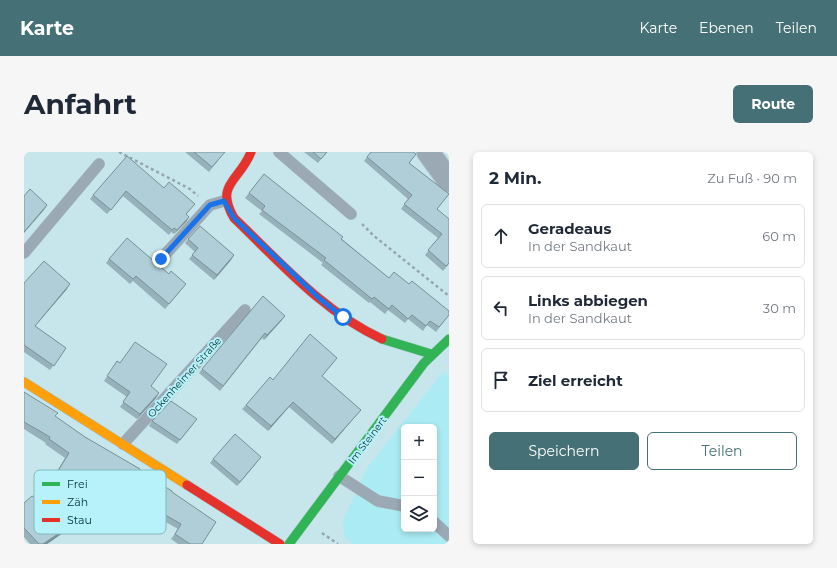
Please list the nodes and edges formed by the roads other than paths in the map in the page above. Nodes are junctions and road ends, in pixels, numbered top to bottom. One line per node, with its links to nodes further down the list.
1 (251, 152): 6 (street)
2 (279, 152): 7 (lane)
3 (428, 152): 5 (street)
4 (99, 164): 8 (lane)
5 (449, 181)
6 (224, 201): 9 (lane); 12 (street)
7 (352, 214)
8 (24, 253)
9 (161, 259)
10 (245, 310): 14 (lane, Ockenheimer Straße)
11 (449, 339): 12 (street, Im Steinert)
12 (431, 354): 17 (street, Im Steinert)
13 (24, 382): 14 (street)
14 (123, 444): 15 (street)
15 (164, 470)
16 (166, 471): 21 (street)
17 (339, 476): 18 (lane); 22 (street, Im Steinert)
18 (401, 505)
19 (437, 525): 20 (lane)
20 (449, 536)
21 (280, 544)
22 (289, 544)

